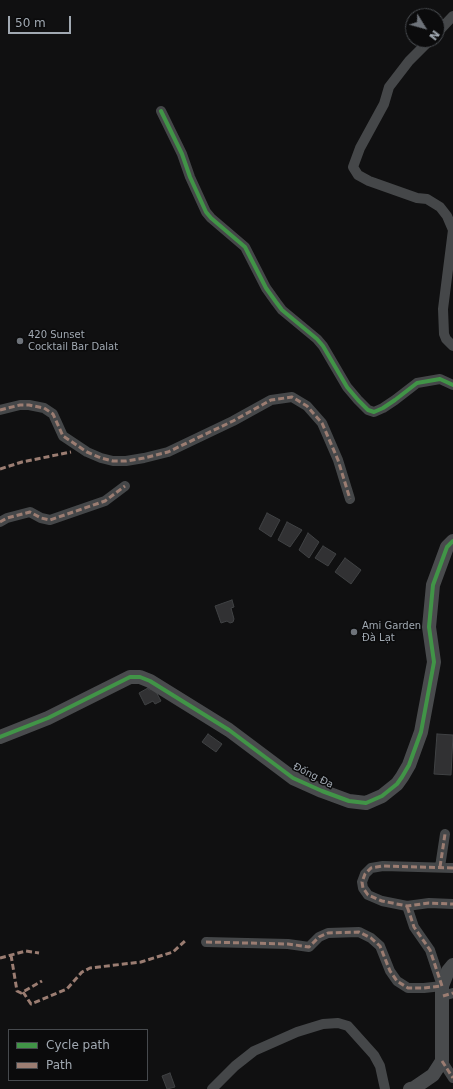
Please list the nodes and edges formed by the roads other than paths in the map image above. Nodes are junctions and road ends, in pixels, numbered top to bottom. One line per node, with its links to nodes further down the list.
1 (453, 16): 2 (street)
2 (445, 24)
3 (422, 48): 5 (street)
4 (162, 111): 9 (street)
5 (453, 230): 6 (street)
6 (443, 316): 7 (street); 8 (street)
7 (453, 321)
8 (453, 346)
9 (453, 385)
10 (0, 410): 12 (street)
11 (125, 486): 13 (street)
12 (350, 499)
13 (0, 522)
14 (453, 540): 15 (street, Đống Đa)
15 (0, 737)
16 (445, 834): 17 (street)
17 (440, 867): 18 (street); 20 (street)
18 (453, 868)
19 (453, 904): 20 (street)
20 (407, 906): 23 (street)
21 (206, 942): 23 (street)
22 (453, 965): 23 (street)
23 (446, 992): 24 (street)
24 (442, 1061): 25 (street); 28 (street)
25 (453, 1078)
26 (212, 1089): 27 (street)
27 (385, 1089)
28 (410, 1089)

